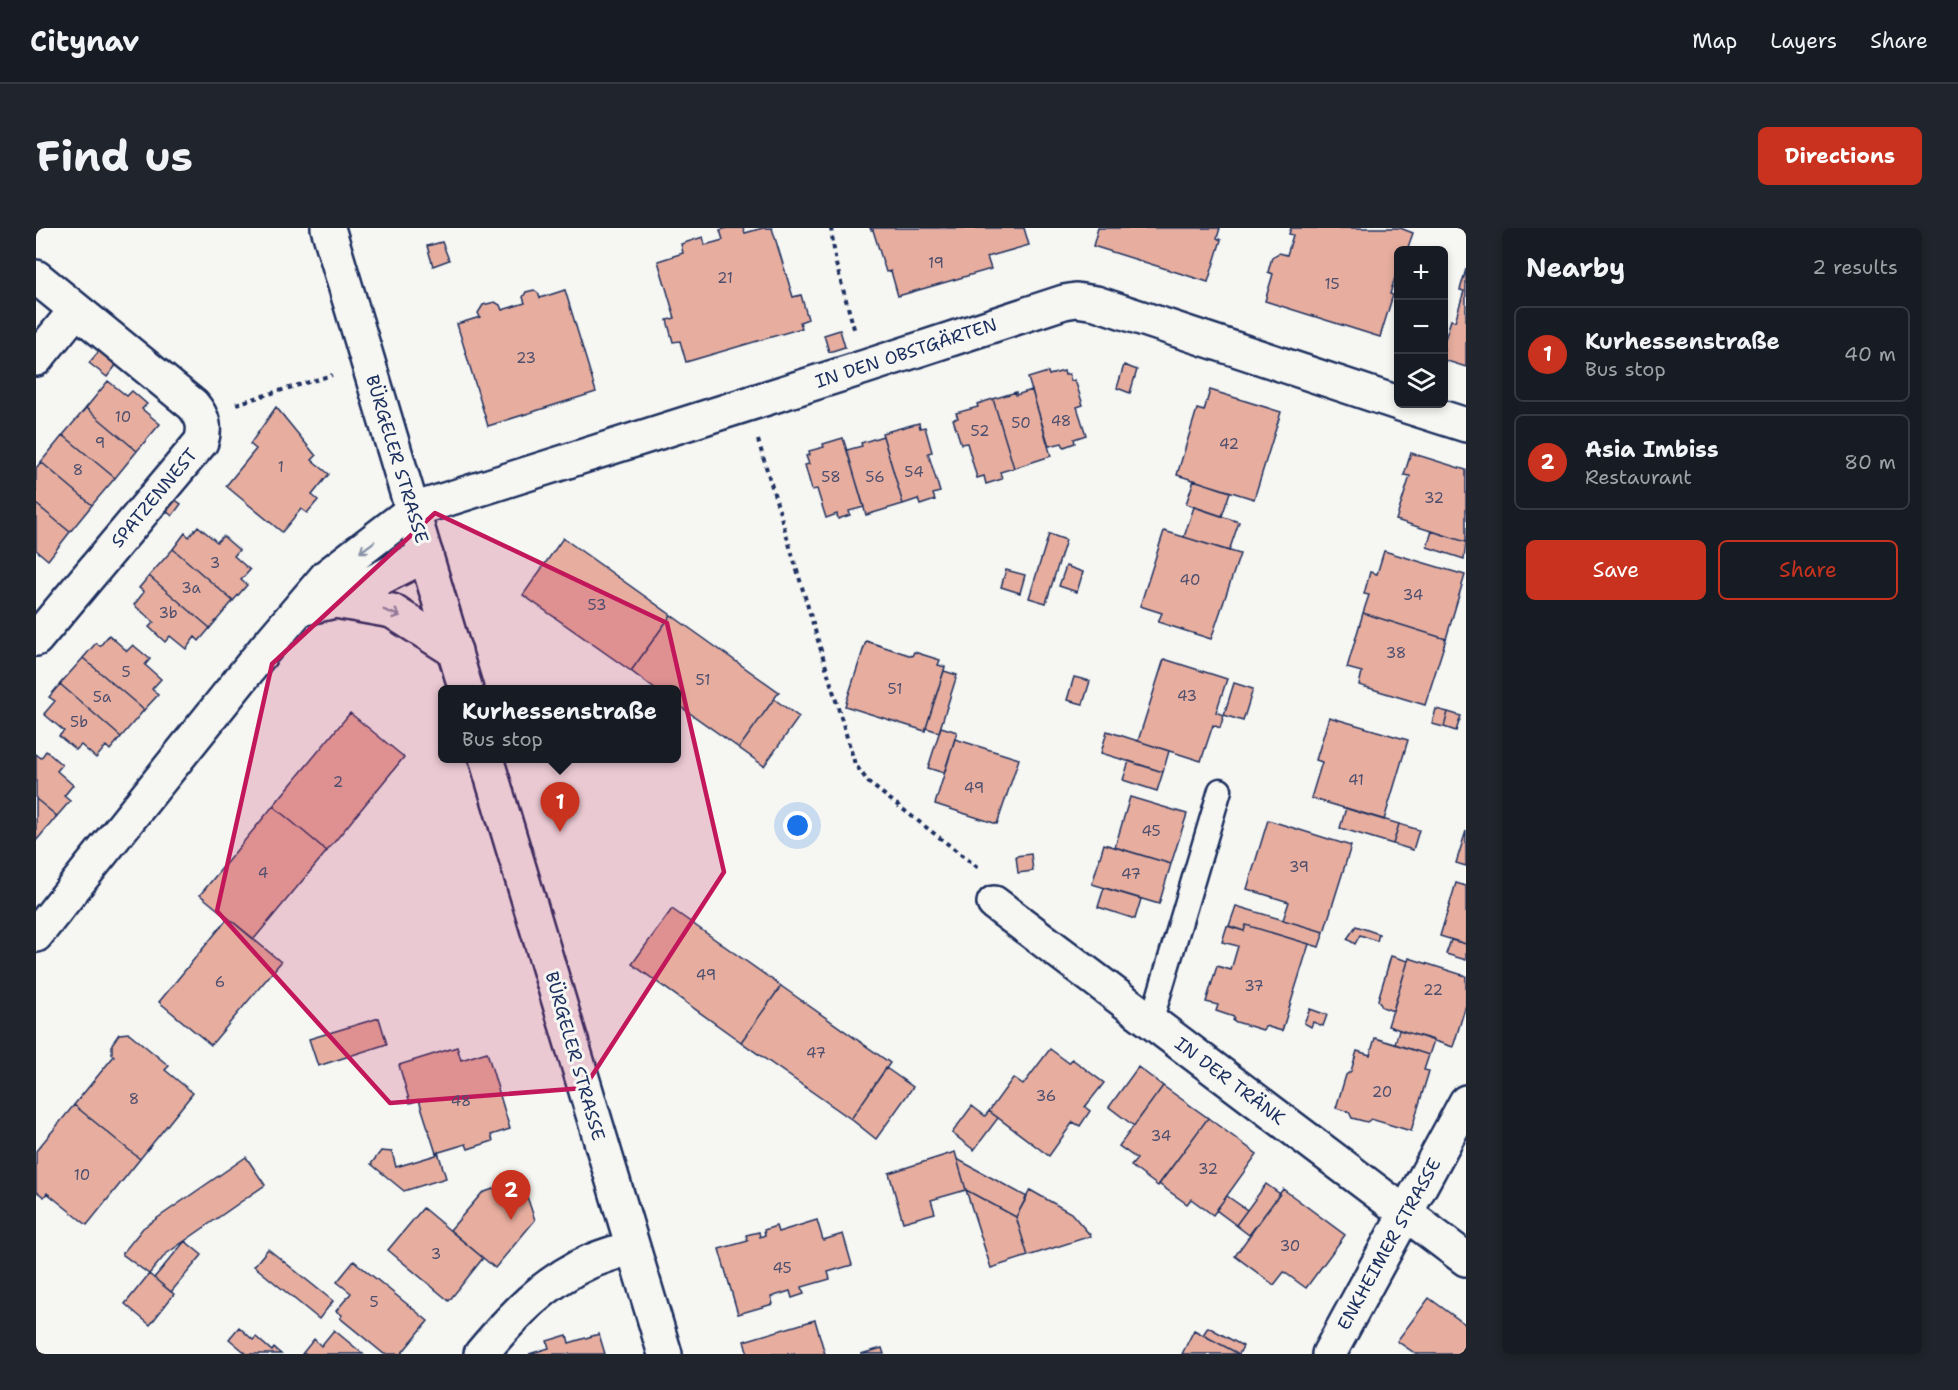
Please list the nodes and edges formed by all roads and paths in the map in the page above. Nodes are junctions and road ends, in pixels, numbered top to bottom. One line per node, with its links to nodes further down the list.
1 (328, 228): 6 (street, BÜRGELER STRASSE)
2 (831, 228): 7 (path)
3 (36, 277): 4 (street)
4 (76, 310): 5 (street); 11 (street)
5 (36, 359)
6 (368, 364): 11 (path); 13 (street, BÜRGELER STRASSE)
7 (864, 367): 8 (street, IN DEN OBSTGÄRTEN); 9 (street, IN DEN OBSTGÄRTEN)
8 (1394, 401)
9 (747, 404): 13 (street, IN DEN OBSTGÄRTEN); 22 (path)
10 (1414, 408): 12 (street, IN DEN OBSTGÄRTEN)
11 (201, 415): 17 (street, SPATZENNEST)
12 (1466, 425)
13 (413, 510): 14 (street, BÜRGELER STRASSE); 16 (street, one-way to 16)
14 (426, 555): 15 (street); 18 (street, BÜRGELER STRASSE)
15 (335, 601): 16 (street); 18 (street, one-way to 18)
16 (301, 609): 23 (street)
17 (36, 639)
18 (455, 651): 19 (street, BÜRGELER STRASSE)
19 (465, 685)
20 (487, 763): 27 (street, BÜRGELER STRASSE)
21 (1220, 790): 24 (lane)
22 (994, 903): 24 (street, IN DER TRÄNK)
23 (36, 935)
24 (1151, 1022): 26 (street, IN DER TRÄNK)
25 (1466, 1102): 26 (street, ENKHEIMER STRASSE)
26 (1405, 1213): 28 (street, IN DER TRÄNK); 31 (street, ENKHEIMER STRASSE)
27 (632, 1247): 29 (street); 30 (street, BÜRGELER STRASSE)
28 (1466, 1259)
29 (481, 1354)
30 (665, 1354)
31 (1329, 1354)

